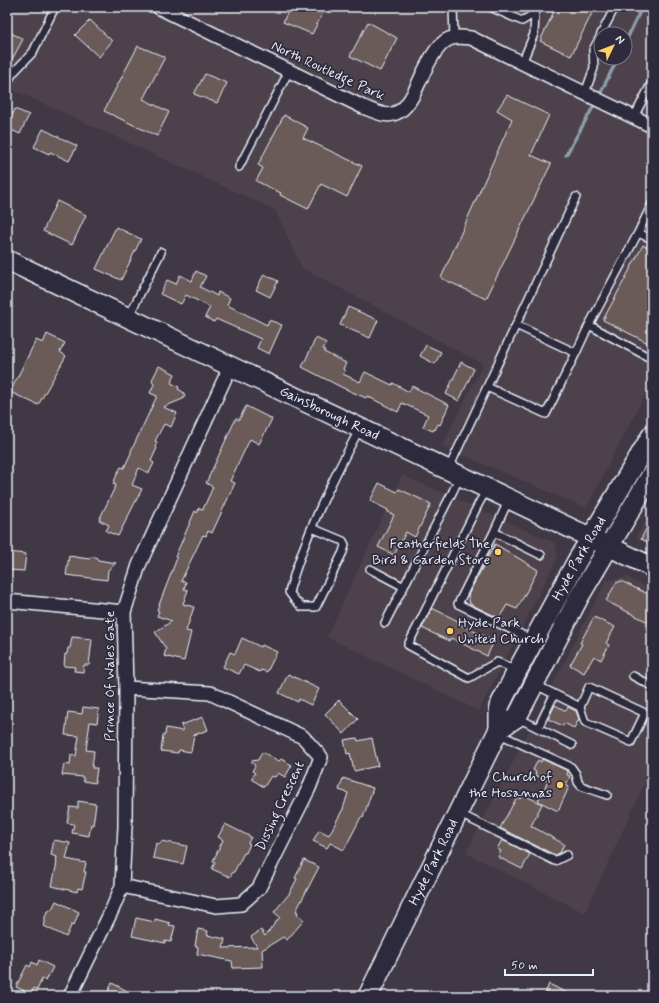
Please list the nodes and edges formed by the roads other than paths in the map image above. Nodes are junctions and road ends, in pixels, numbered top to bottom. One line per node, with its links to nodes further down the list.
1 (55, 7): 13 (lane)
2 (158, 7): 11 (street, North Routledge Park)
3 (453, 7): 8 (lane)
4 (490, 7): 6 (lane)
5 (615, 7): 7 (lane)
6 (537, 10): 9 (lane)
7 (605, 26)
8 (454, 38): 9 (street); 11 (street, North Routledge Park)
9 (522, 63): 14 (street)
10 (594, 66): 14 (lane)
11 (289, 70): 17 (lane)
12 (652, 82): 15 (lane)
13 (7, 83)
14 (585, 93): 15 (street)
15 (634, 117): 16 (street)
16 (652, 126)
17 (239, 167)
18 (576, 197): 25 (lane)
19 (652, 204): 20 (lane)
20 (638, 233): 21 (lane); 26 (lane)
21 (652, 240)
22 (161, 252): 24 (lane)
23 (7, 260): 24 (main road, Gainsborough Road)
24 (128, 318): 29 (main road, Gainsborough Road)
25 (516, 325): 27 (lane); 30 (lane)
26 (589, 325): 27 (lane); 28 (lane)
27 (576, 353): 30 (lane)
28 (652, 359)
29 (230, 367): 31 (main road, Gainsborough Road); 46 (street, Prince Of Wales Gate)
30 (487, 386): 33 (lane)
31 (360, 428): 33 (main road, Gainsborough Road); 37 (lane)
32 (652, 435): 39 (main road, Hyde Park Road)
33 (454, 473): 35 (main road, Gainsborough Road); 44 (lane)
34 (650, 483): 40 (main road, Hyde Park Road)
35 (488, 489): 36 (main road, Gainsborough Road); 49 (lane)
36 (509, 499): 38 (lane); 39 (main road, Gainsborough Road)
37 (312, 528): 37 (lane)
38 (494, 532): 41 (lane); 48 (lane)
39 (591, 538): 40 (main road, Gainsborough Road); 48 (main road, Hyde Park Road)
40 (609, 546): 42 (main road, Gainsborough Road); 52 (main road, Hyde Park Road)
41 (541, 555)
42 (652, 566)
43 (370, 569): 44 (lane)
44 (404, 587): 47 (lane)
45 (7, 601): 46 (street)
46 (124, 612): 53 (street, Prince Of Wales Gate)
47 (385, 623)
48 (534, 640): 49 (main road, Hyde Park Road)
49 (517, 671): 58 (main road, Hyde Park Road)
50 (633, 676): 51 (lane)
51 (652, 682)
52 (534, 684): 54 (lane); 56 (main road, Hyde Park Road)
53 (126, 688): 63 (street, Prince Of Wales Gate); 63 (street, Dissing Crescent)
54 (554, 695): 55 (lane); 57 (lane)
55 (580, 707): 55 (lane)
56 (516, 716): 57 (lane); 58 (main road, Hyde Park Road)
57 (538, 728): 59 (lane)
58 (498, 731): 60 (lane); 61 (main road, Hyde Park Road)
59 (572, 745)
60 (607, 795)
61 (458, 813): 62 (lane); 65 (main road, Hyde Park Road)
62 (566, 855)
63 (122, 886): 64 (street, Prince Of Wales Gate)
64 (70, 996)
65 (368, 996)

